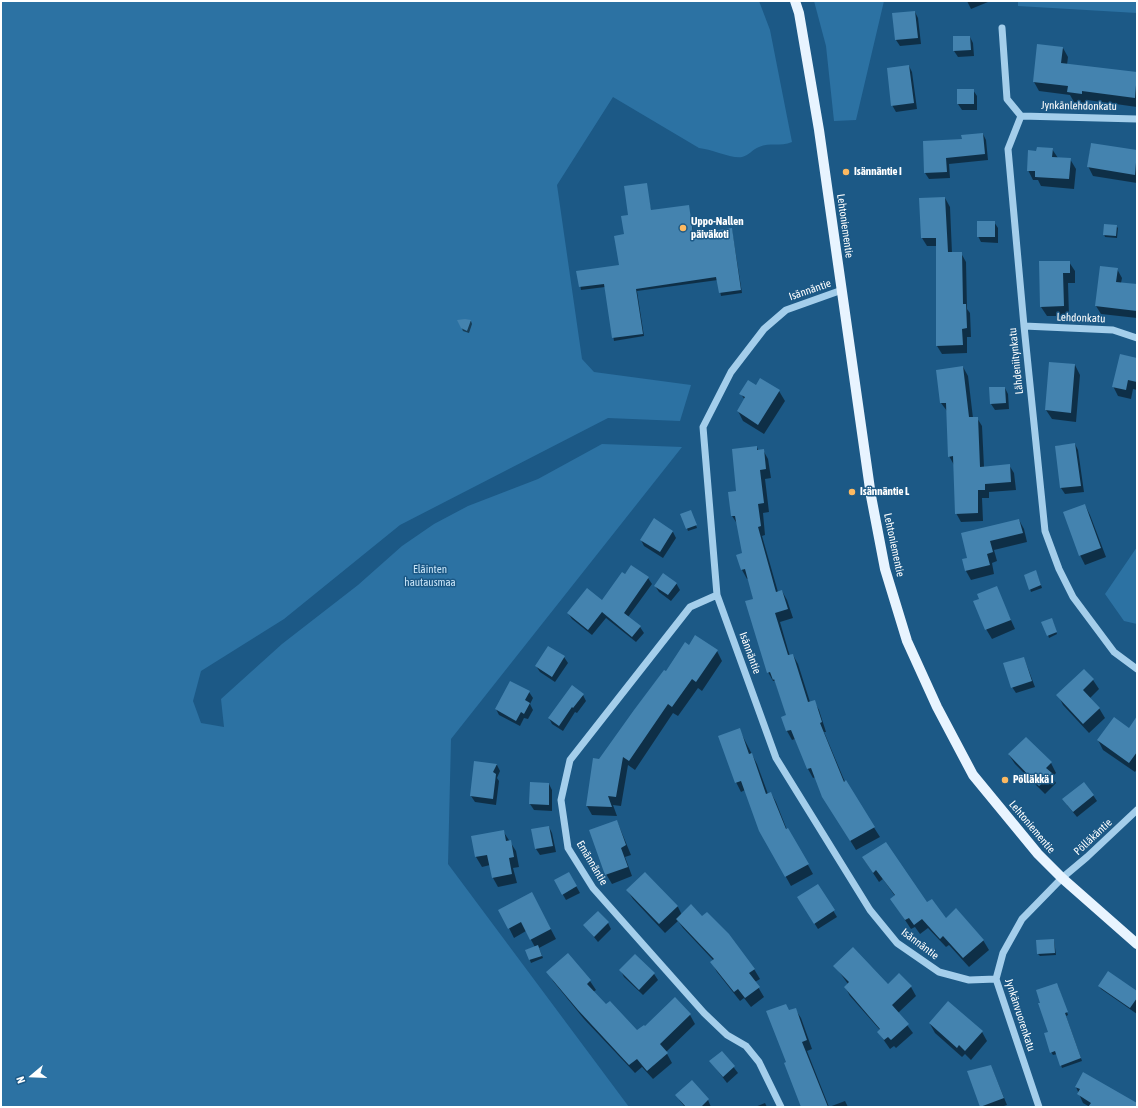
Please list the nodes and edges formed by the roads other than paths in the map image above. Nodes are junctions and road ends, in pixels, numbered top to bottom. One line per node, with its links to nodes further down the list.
1 (795, 1): 5 (main road, Lehtoniementie)
2 (1002, 28): 3 (street)
3 (1021, 116): 4 (street, Jynkänlehdonkatu); 6 (street, Lähdeniitynkatu)
4 (1137, 119)
5 (842, 290): 8 (street, Isännäntie); 11 (main road, Lehtoniementie)
6 (1024, 326): 7 (street, Lehdonkatu); 9 (street, Lähdeniitynkatu)
7 (1137, 338)
8 (717, 595): 13 (street, Isännäntie); 14 (street, Emännäntie)
9 (1137, 669)
10 (1137, 810): 11 (street, Pölläkäntie)
11 (1062, 878): 12 (main road, Lehtoniementie); 13 (street, Jynkänvuorenkatu)
12 (1137, 944)
13 (996, 979): 15 (street, Jynkänvuorenkatu)
14 (781, 1107)
15 (1039, 1107)

